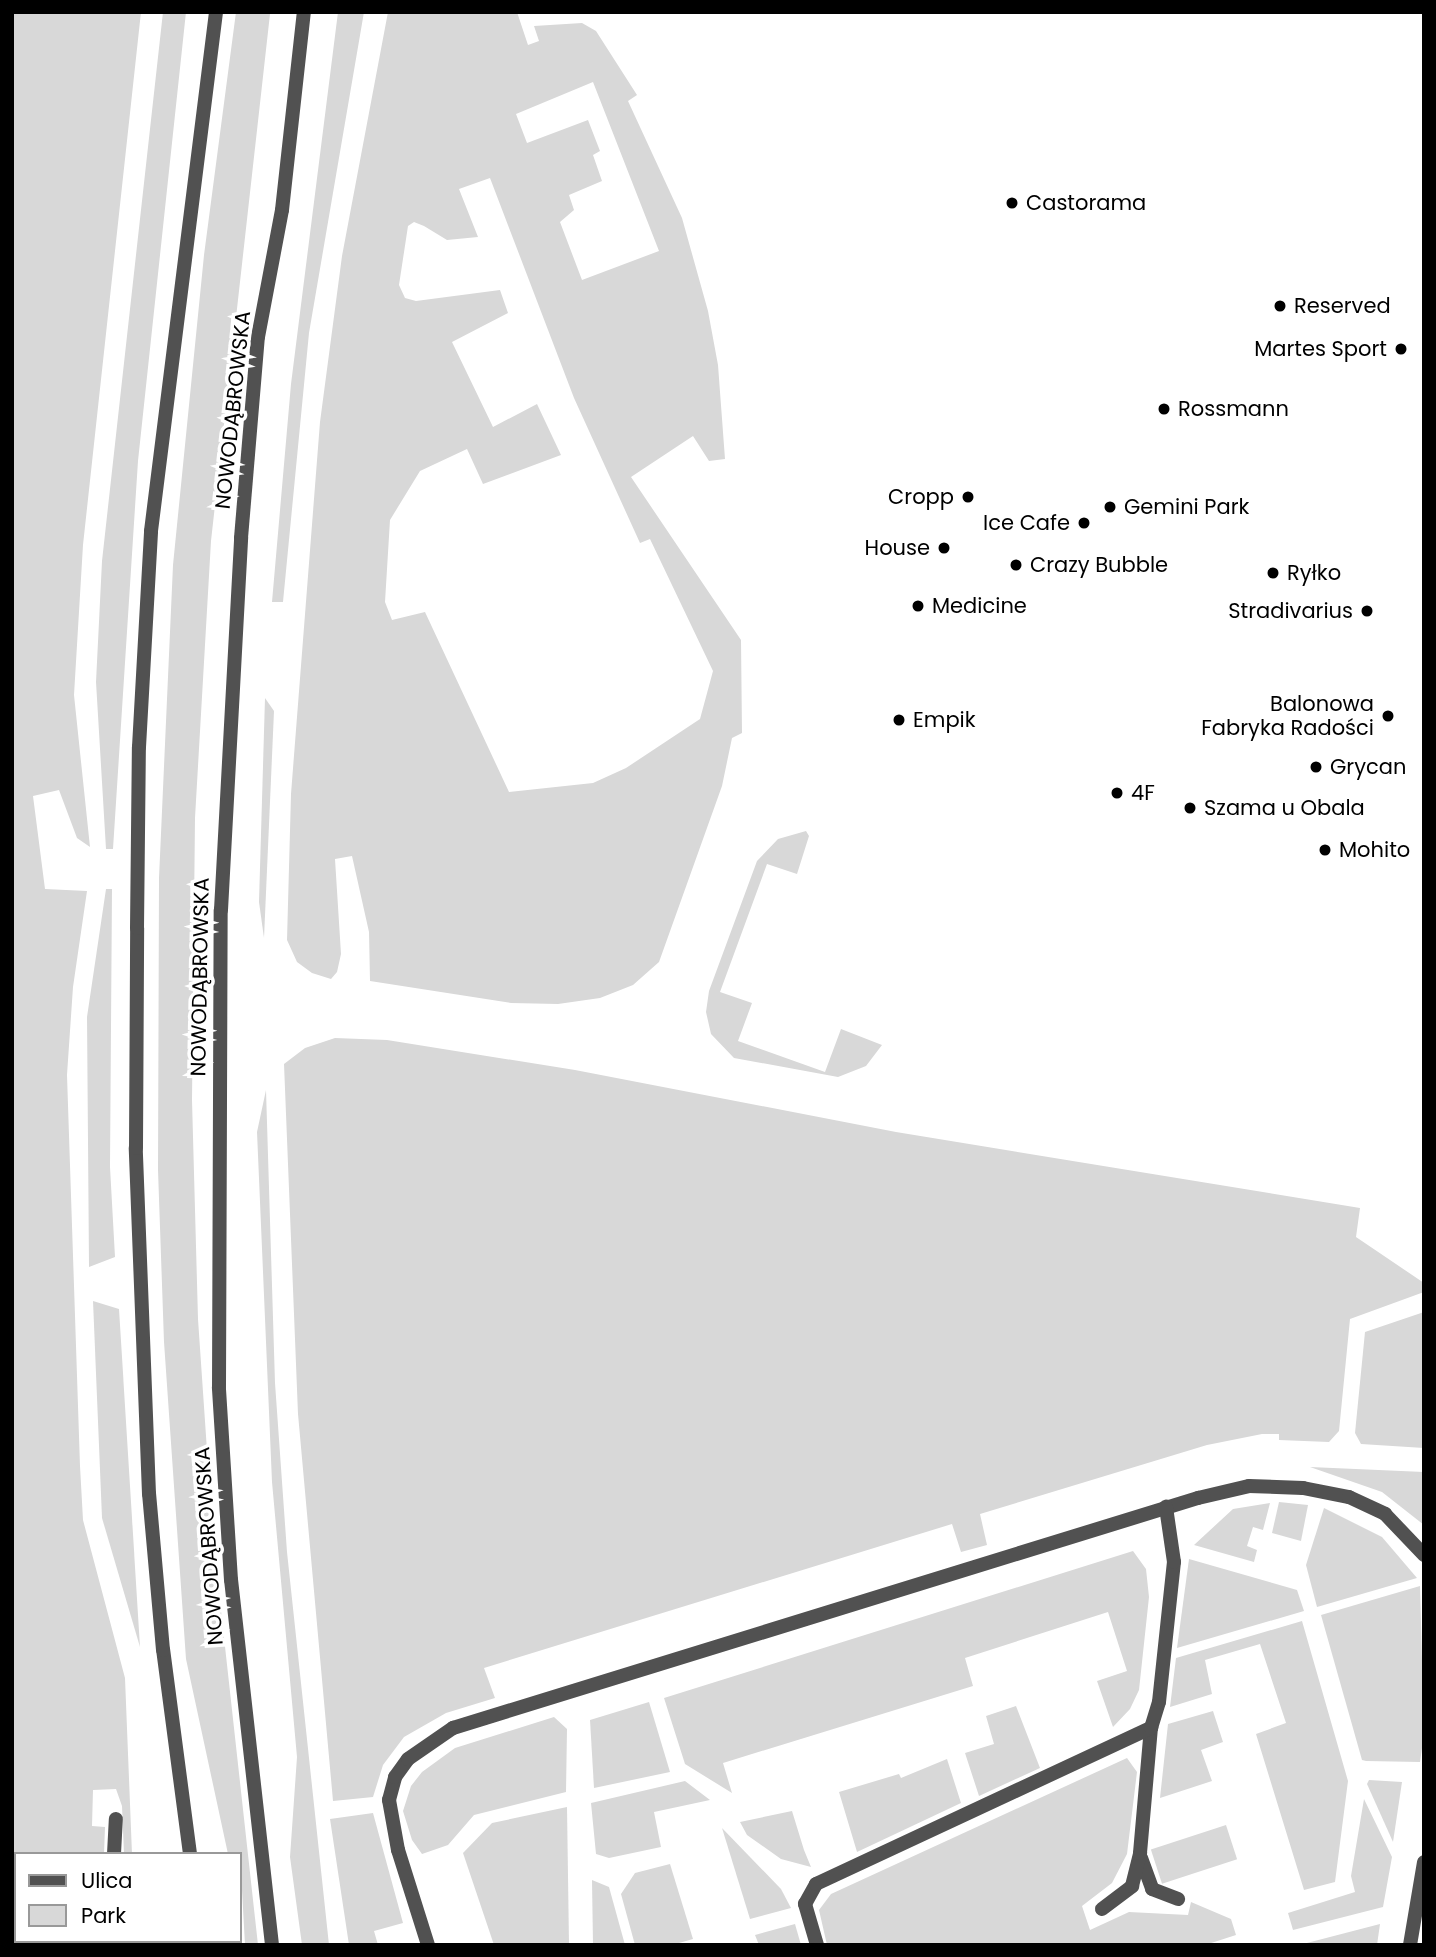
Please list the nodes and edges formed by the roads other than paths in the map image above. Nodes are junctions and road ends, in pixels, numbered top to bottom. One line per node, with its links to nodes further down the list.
1 (216, 12): 8 (street)
2 (304, 12): 13 (street, NOWODĄBROWSKA)
3 (1166, 1507): 4 (street); 5 (street); 14 (street)
4 (1424, 1555)
5 (1151, 1728): 9 (street); 15 (street)
6 (116, 1819): 7 (street)
7 (114, 1852)
8 (190, 1852)
9 (1140, 1853): 11 (street); 12 (street)
10 (1424, 1863): 16 (street)
11 (1178, 1899)
12 (1102, 1909)
13 (272, 1945)
14 (428, 1945)
15 (817, 1945)
16 (1410, 1945)

